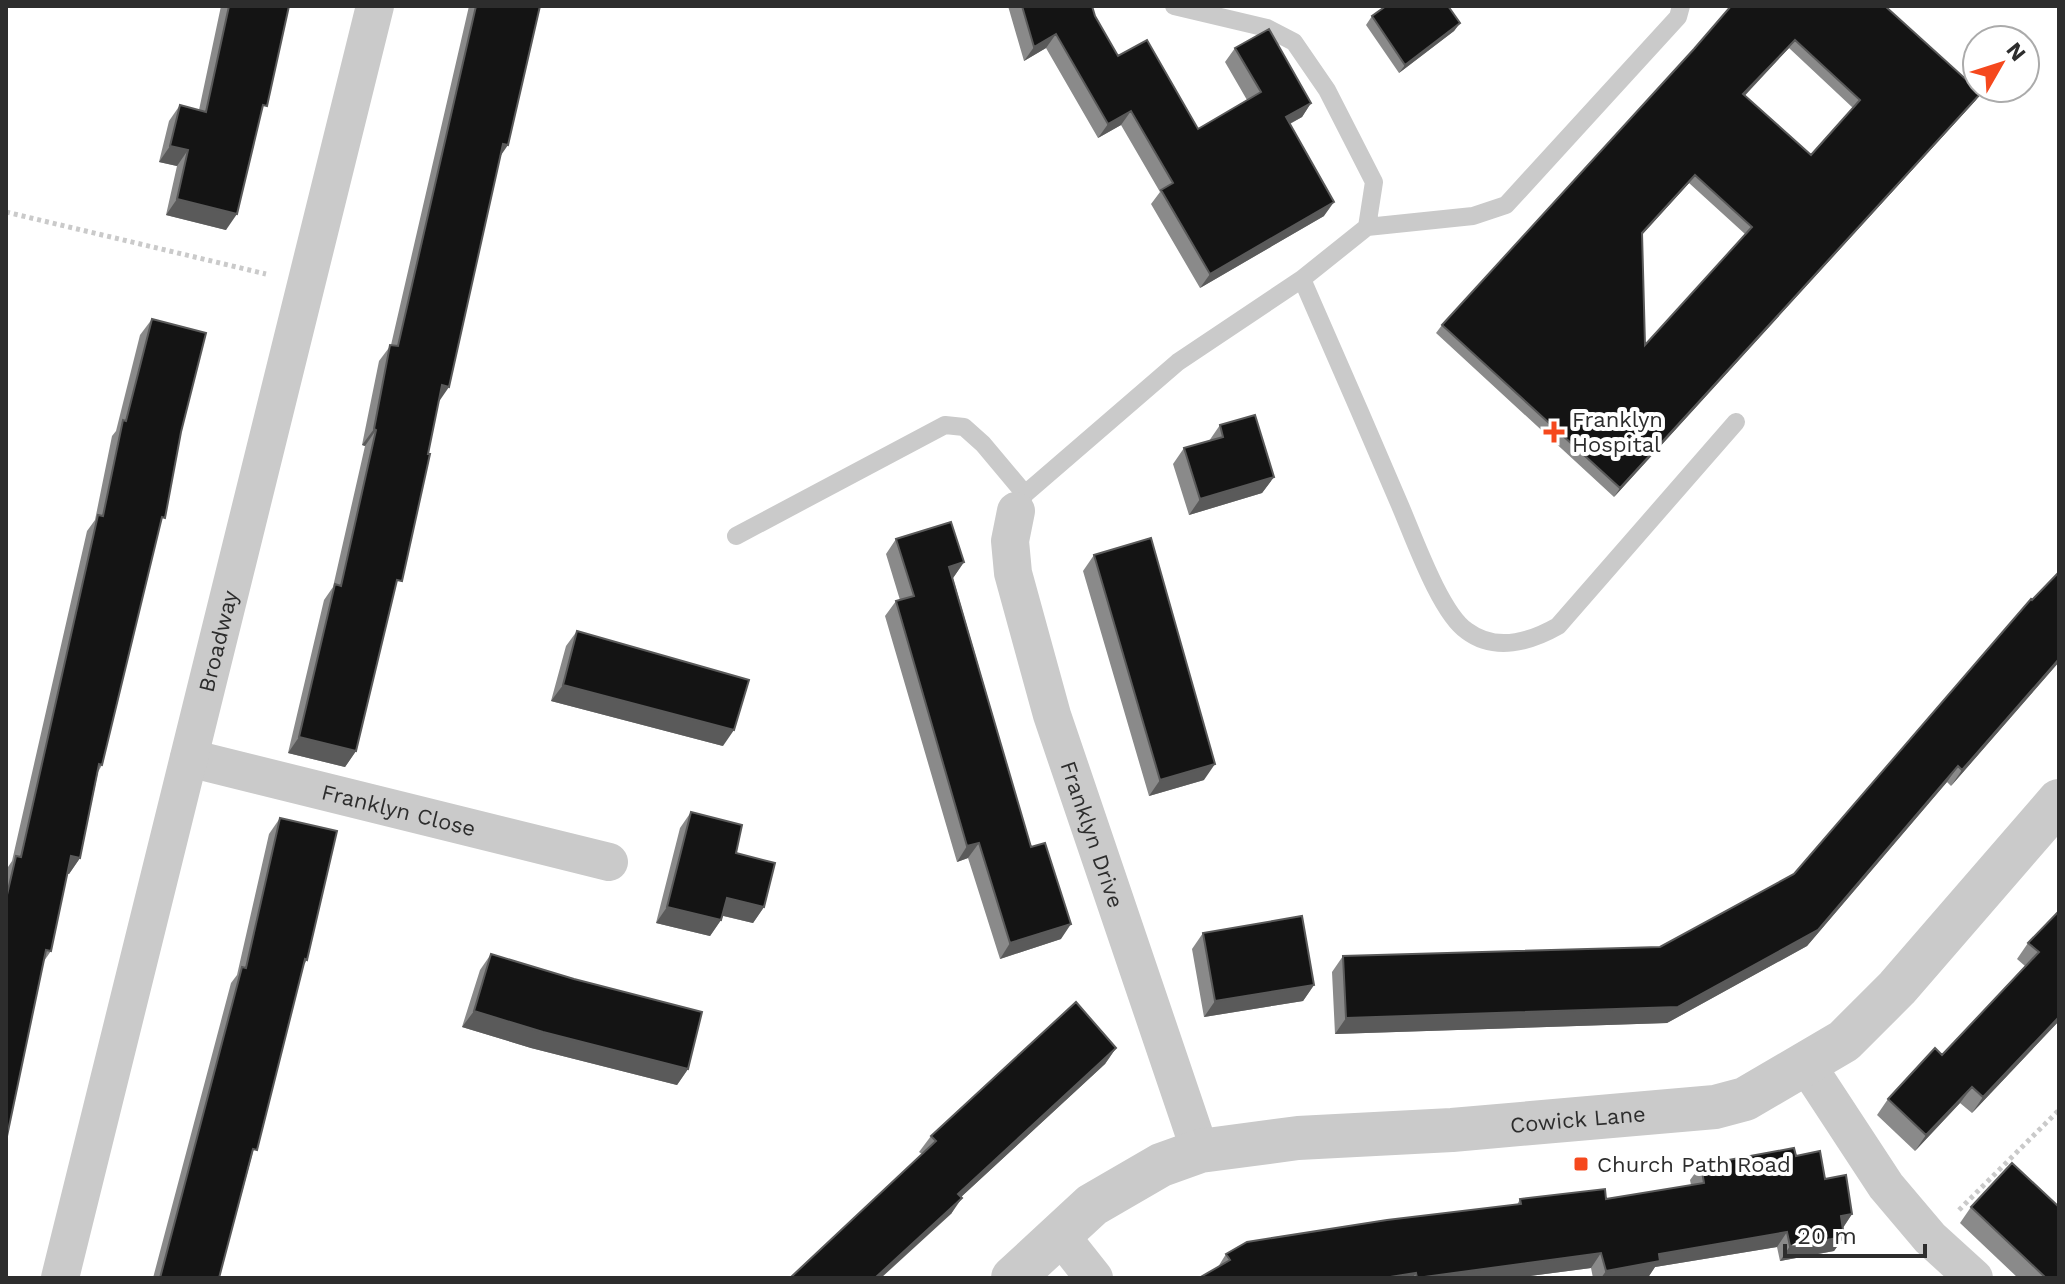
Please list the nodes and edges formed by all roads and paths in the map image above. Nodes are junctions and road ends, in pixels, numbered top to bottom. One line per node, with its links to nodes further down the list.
1 (375, 6): 7 (street, Broadway)
2 (1174, 6): 5 (lane)
3 (1681, 6): 5 (lane)
4 (6, 212): 7 (path)
5 (1367, 227): 6 (lane)
6 (1302, 279): 8 (lane); 9 (lane)
7 (305, 283): 11 (street, Broadway)
8 (1736, 422)
9 (1020, 503): 10 (lane); 16 (street, Franklyn Drive)
10 (736, 536)
11 (189, 758): 13 (street, Franklyn Close); 19 (street, Broadway)
12 (2054, 816): 14 (street, Cowick Lane)
13 (609, 862)
14 (1806, 1064): 16 (street, Cowick Lane); 18 (street)
15 (2059, 1110): 18 (path)
16 (1200, 1151): 17 (street, Cowick Lane)
17 (1060, 1235): 20 (street, Cowick Lane); 21 (street)
18 (1930, 1238): 22 (street)
19 (60, 1278)
20 (1013, 1278)
21 (1094, 1278)
22 (1974, 1278)

